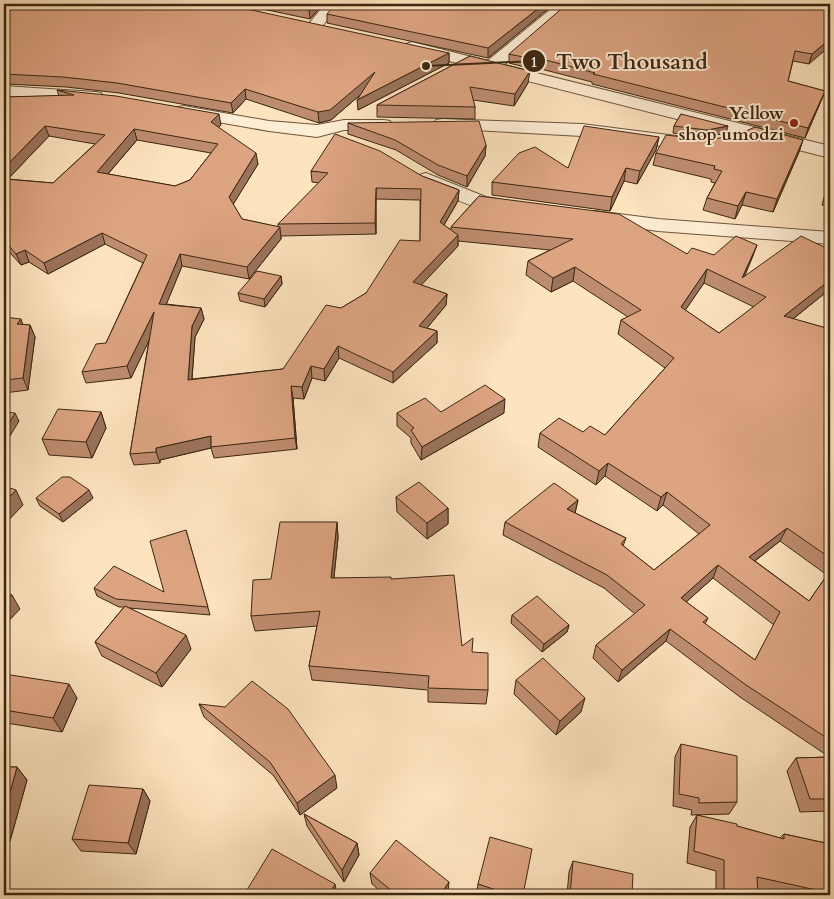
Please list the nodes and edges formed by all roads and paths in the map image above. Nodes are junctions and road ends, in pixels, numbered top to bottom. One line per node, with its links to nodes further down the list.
1 (333, 4): 4 (street)
2 (566, 4): 8 (street)
3 (298, 22): 4 (street)
4 (315, 26): 5 (street)
5 (334, 30)
6 (392, 43): 7 (street)
7 (468, 60): 8 (street); 9 (street)
8 (492, 66): 16 (street)
9 (444, 73)
10 (4, 91): 11 (street)
11 (110, 99)
12 (164, 108): 17 (street)
13 (377, 108): 17 (street)
14 (402, 125): 17 (street)
15 (422, 125): 16 (street)
16 (750, 131): 18 (street)
17 (348, 134)
18 (830, 152)
19 (413, 171): 20 (street)
20 (530, 209)
21 (579, 215): 22 (street)
22 (830, 238)

